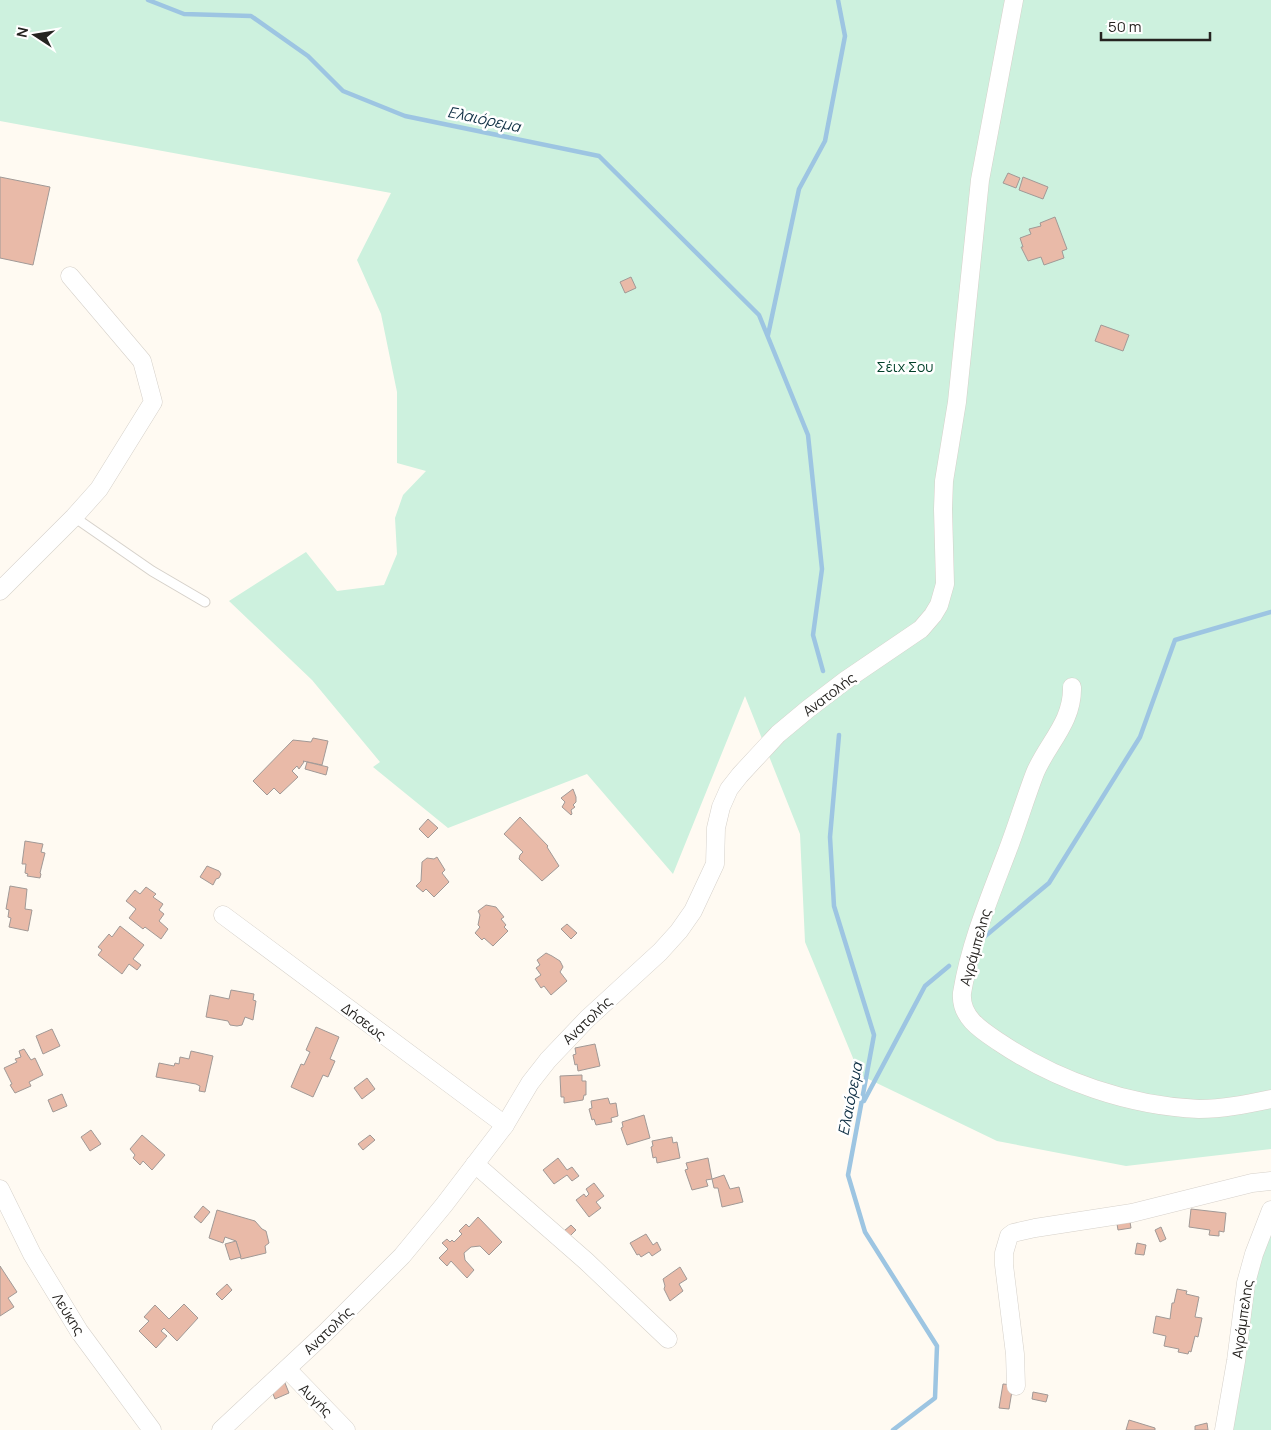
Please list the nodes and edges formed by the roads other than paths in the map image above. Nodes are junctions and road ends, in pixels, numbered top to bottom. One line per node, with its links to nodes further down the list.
1 (1014, 0): 9 (street, Ανατολής)
2 (70, 276): 3 (street)
3 (74, 517): 4 (street); 5 (lane)
4 (0, 591)
5 (205, 602)
6 (1072, 688): 8 (street, Αγράμπελης)
7 (223, 915): 9 (street, Δήσεως)
8 (1271, 1099)
9 (505, 1125): 10 (street, Ανατολής)
10 (475, 1164): 14 (street); 15 (street, Ανατολής)
11 (1271, 1181): 16 (street)
12 (0, 1188): 17 (street, Λεύκης)
13 (1271, 1210): 20 (street, Αγράμπελης)
14 (668, 1339)
15 (287, 1369): 18 (street, Ανατολής); 19 (street, Αυγής)
16 (1016, 1386)
17 (152, 1430)
18 (221, 1430)
19 (346, 1430)
20 (1224, 1430)

